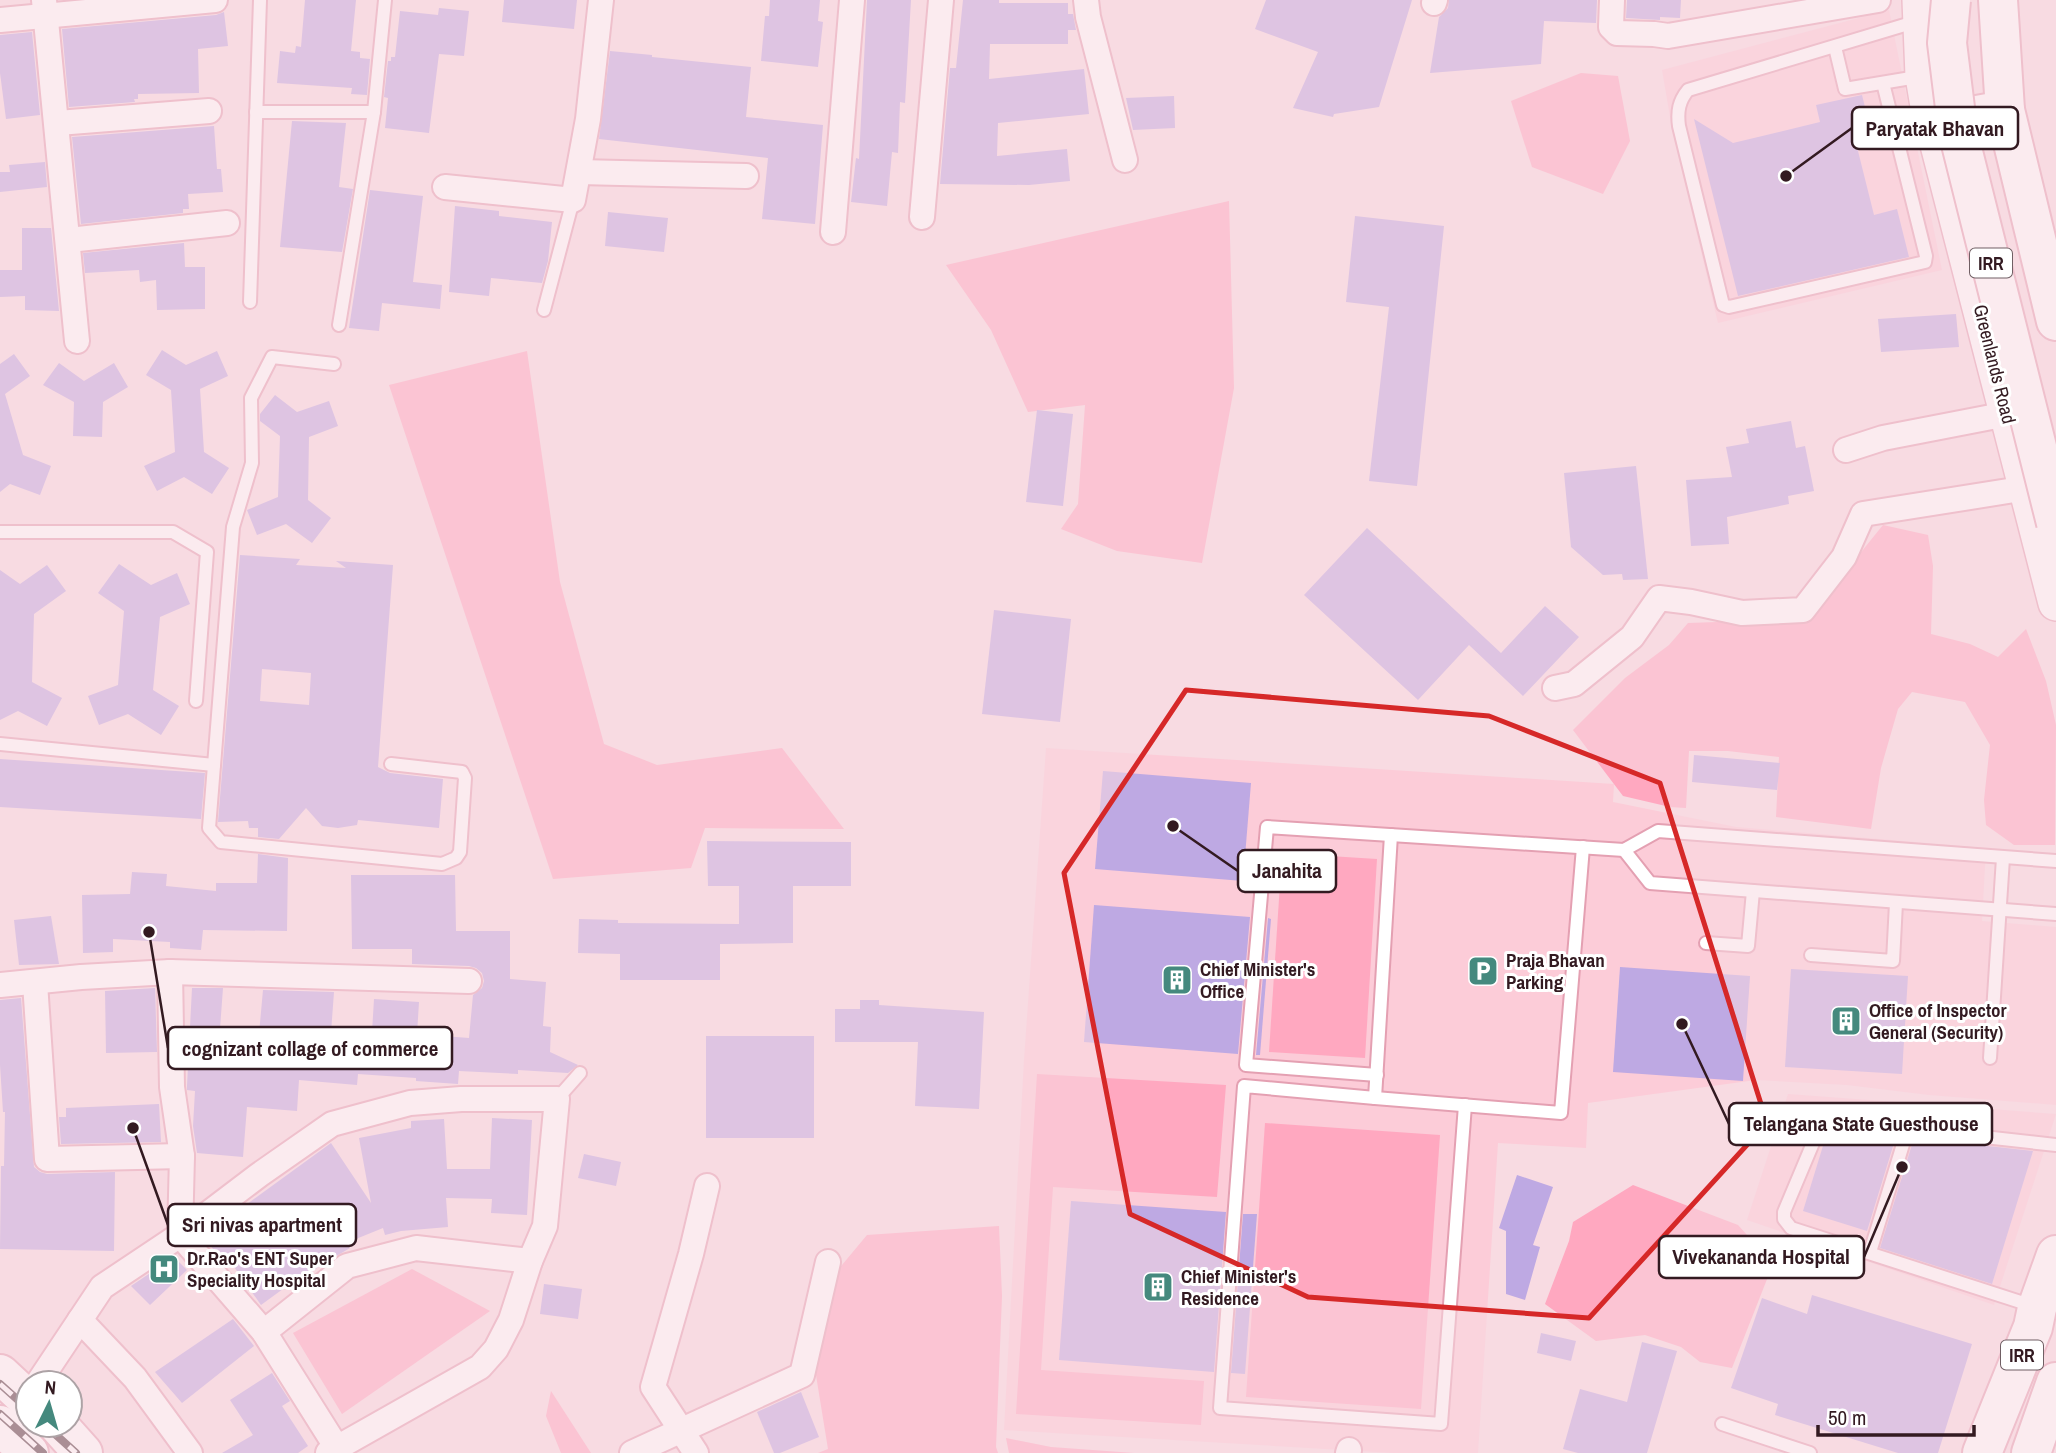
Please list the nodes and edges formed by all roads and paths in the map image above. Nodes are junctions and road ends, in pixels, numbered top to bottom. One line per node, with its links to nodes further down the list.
1 (215, 0): 11 (street)
2 (260, 0): 19 (lane)
3 (384, 0): 20 (lane)
4 (601, 0): 24 (street)
5 (852, 0): 30 (street)
6 (941, 0): 28 (street)
7 (1086, 0): 23 (street)
8 (1612, 0): 9 (street)
9 (1878, 0)
10 (1998, 0): 17 (main road, IRR)
11 (45, 7): 13 (street); 21 (street)
12 (1931, 7): 14 (lane); 15 (street, Greenlands Road / IRR); 41 (main road, IRR, bridge)
13 (0, 20)
14 (1835, 47): 16 (lane); 16 (lane)
15 (1923, 76): 16 (lane); 22 (street, Greenlands Road / IRR)
16 (1883, 83)
17 (2005, 110): 22 (main road); 34 (main road, IRR)
18 (209, 111): 21 (street)
19 (256, 112): 20 (lane); 32 (lane)
20 (374, 112): 35 (lane)
21 (58, 123): 31 (street)
22 (1932, 123): 38 (street, Greenlands Road / IRR)
23 (1125, 160)
24 (579, 172): 25 (street); 27 (street)
25 (747, 176)
26 (445, 187): 27 (street)
27 (573, 200): 33 (lane)
28 (922, 216)
29 (227, 223): 31 (street)
30 (833, 232)
31 (69, 240): 36 (street)
32 (250, 302)
33 (544, 310)
34 (2056, 321)
35 (339, 325)
36 (77, 341)
37 (334, 364): 48 (lane)
38 (2007, 414): 39 (street); 40 (street, Greenlands Road / IRR)
39 (1846, 450)
40 (2027, 488): 43 (street, Greenlands Road / IRR); 44 (street)
41 (2056, 523)
42 (0, 532): 45 (lane)
43 (2056, 603)
44 (1555, 688)
45 (196, 701)
46 (0, 744): 48 (lane)
47 (391, 764): 48 (lane)
48 (214, 765)
49 (1391, 835): 50 (lane); 66 (lane); 66 (lane)
50 (1583, 846): 51 (lane); 69 (lane)
51 (1624, 850): 52 (lane); 54 (lane)
52 (2003, 858): 53 (lane); 56 (lane)
53 (2056, 862)
54 (1753, 891): 55 (lane); 58 (lane)
55 (1896, 903): 56 (lane); 59 (lane)
56 (1999, 911): 57 (lane); 64 (lane)
57 (2056, 914)
58 (1706, 943)
59 (1811, 955)
60 (170, 972): 61 (street); 62 (street); 72 (street)
61 (469, 981)
62 (35, 983): 63 (street); 72 (street)
63 (0, 985)
64 (1990, 1058)
65 (580, 1073): 68 (lane)
66 (1377, 1075): 67 (lane)
67 (1375, 1097): 69 (lane); 69 (lane)
68 (557, 1099): 74 (street); 77 (street)
69 (1465, 1105)
70 (1908, 1128): 71 (lane); 75 (lane); 75 (lane)
71 (2056, 1145)
72 (182, 1156): 74 (street)
73 (706, 1186): 85 (street)
74 (180, 1235): 80 (street); 81 (street)
75 (1870, 1252): 79 (lane)
76 (2056, 1255): 79 (main road, IRR)
77 (530, 1261): 81 (street); 87 (street)
78 (828, 1262): 85 (street)
79 (2037, 1308): 93 (main road, IRR)
80 (80, 1320): 82 (street); 89 (street)
81 (264, 1332): 87 (street)
82 (41, 1369)
83 (2056, 1382): 94 (main road, IRR)
84 (1722, 1424): 92 (lane)
85 (681, 1431): 90 (street); 91 (street)
86 (70, 1439): 88 (main road)
87 (332, 1450)
88 (83, 1453)
89 (190, 1453)
90 (632, 1453)
91 (696, 1453)
92 (1810, 1453)
93 (1982, 1453)
94 (2031, 1453)

